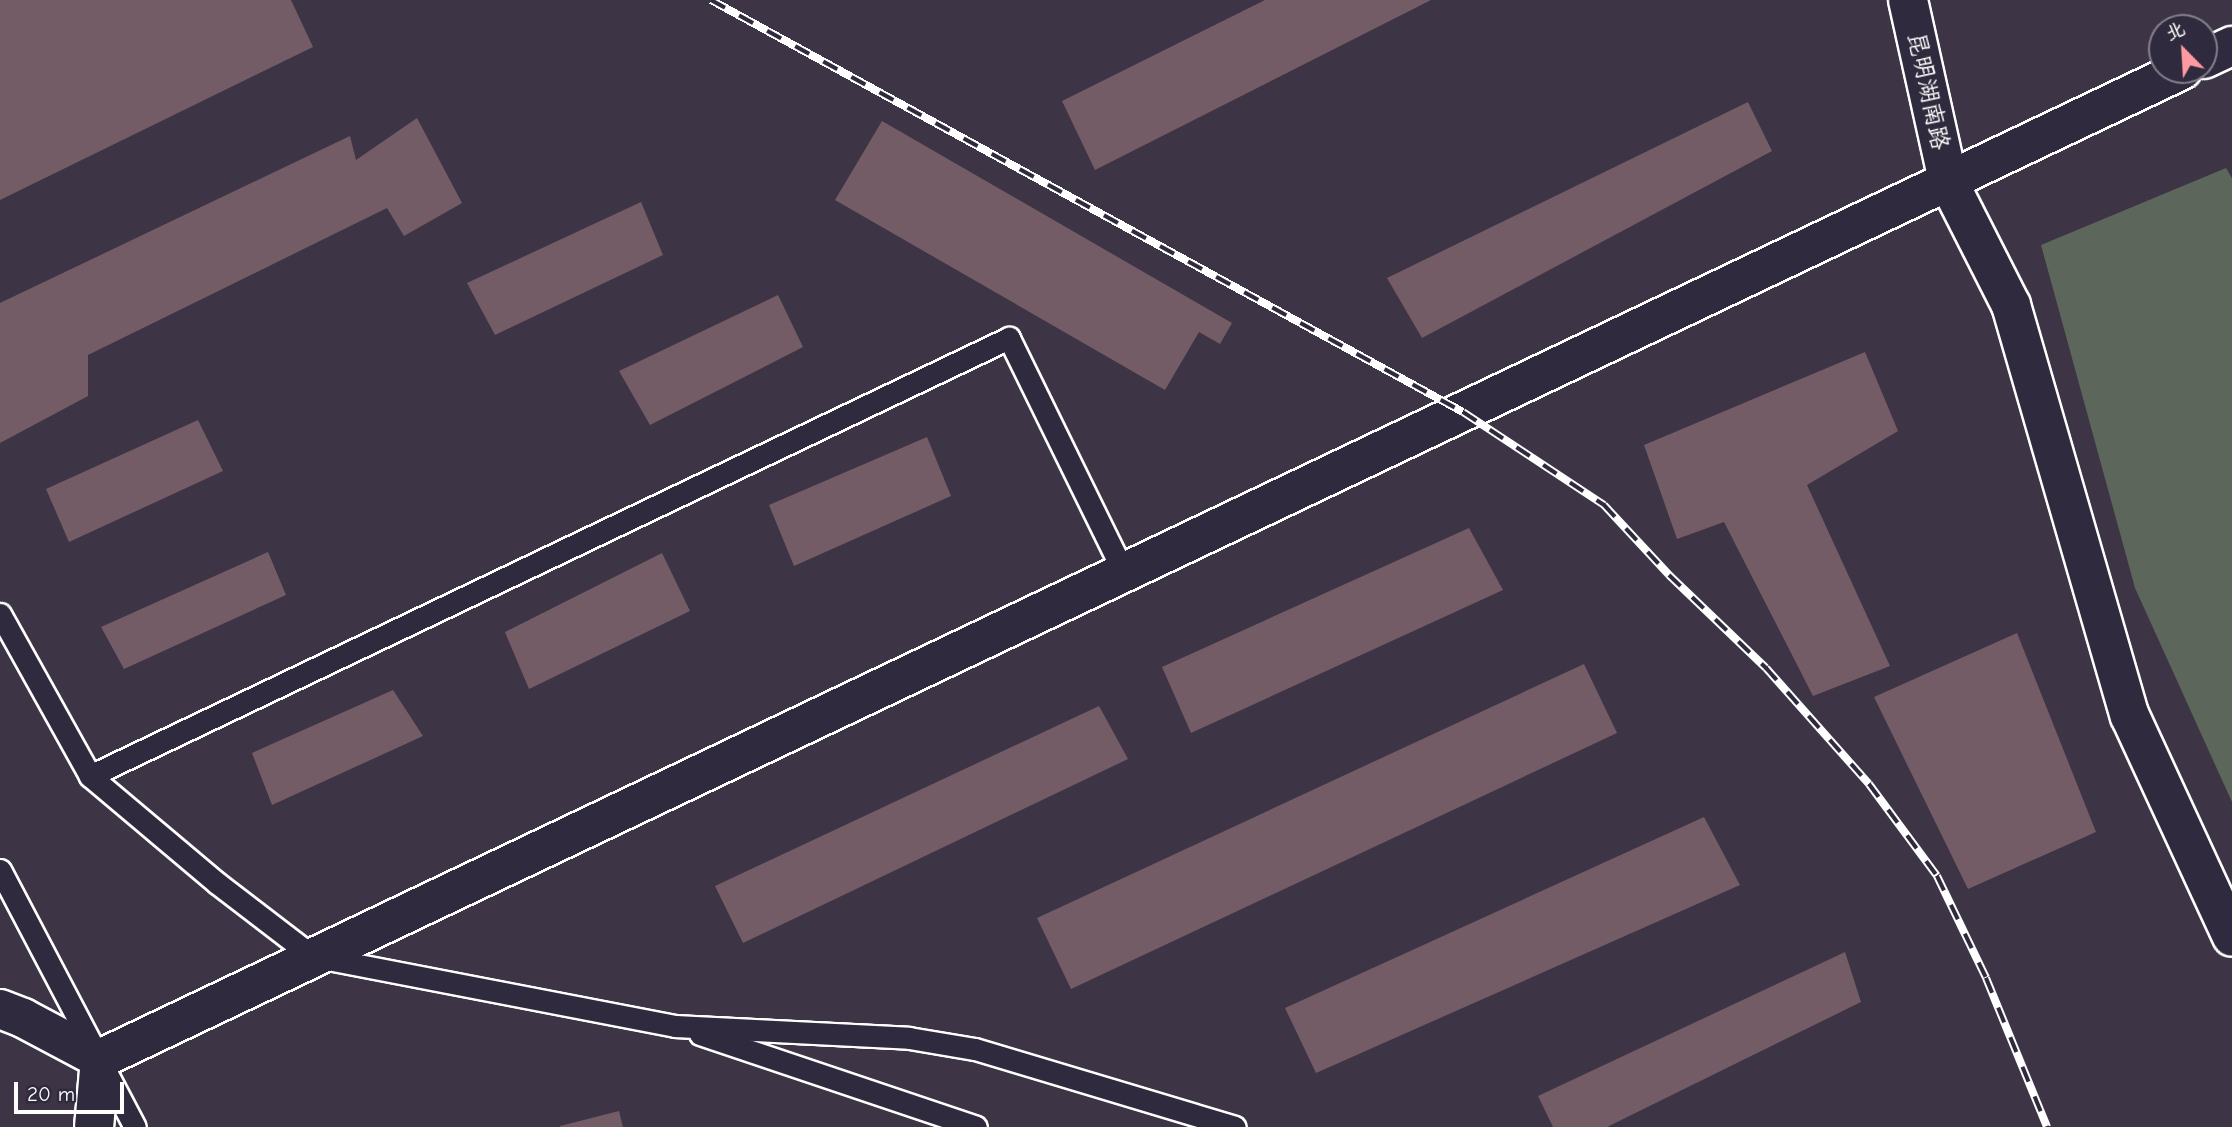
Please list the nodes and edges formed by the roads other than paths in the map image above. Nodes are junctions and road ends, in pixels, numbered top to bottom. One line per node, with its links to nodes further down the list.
1 (1908, 0): 3 (street, 昆明湖南路)
2 (2152, 84): 3 (street)
3 (1948, 181): 4 (street); 8 (street, 昆明湖南路)
4 (1124, 573): 6 (lane); 9 (street)
5 (0, 614): 6 (lane)
6 (90, 776): 9 (lane)
7 (0, 870): 12 (lane)
8 (2232, 937)
9 (313, 956): 11 (lane); 12 (street)
10 (0, 1009): 12 (street)
11 (675, 1026): 15 (lane); 16 (lane)
12 (100, 1059): 13 (street); 14 (lane)
13 (94, 1127)
14 (135, 1127)
15 (976, 1127)
16 (1235, 1127)

